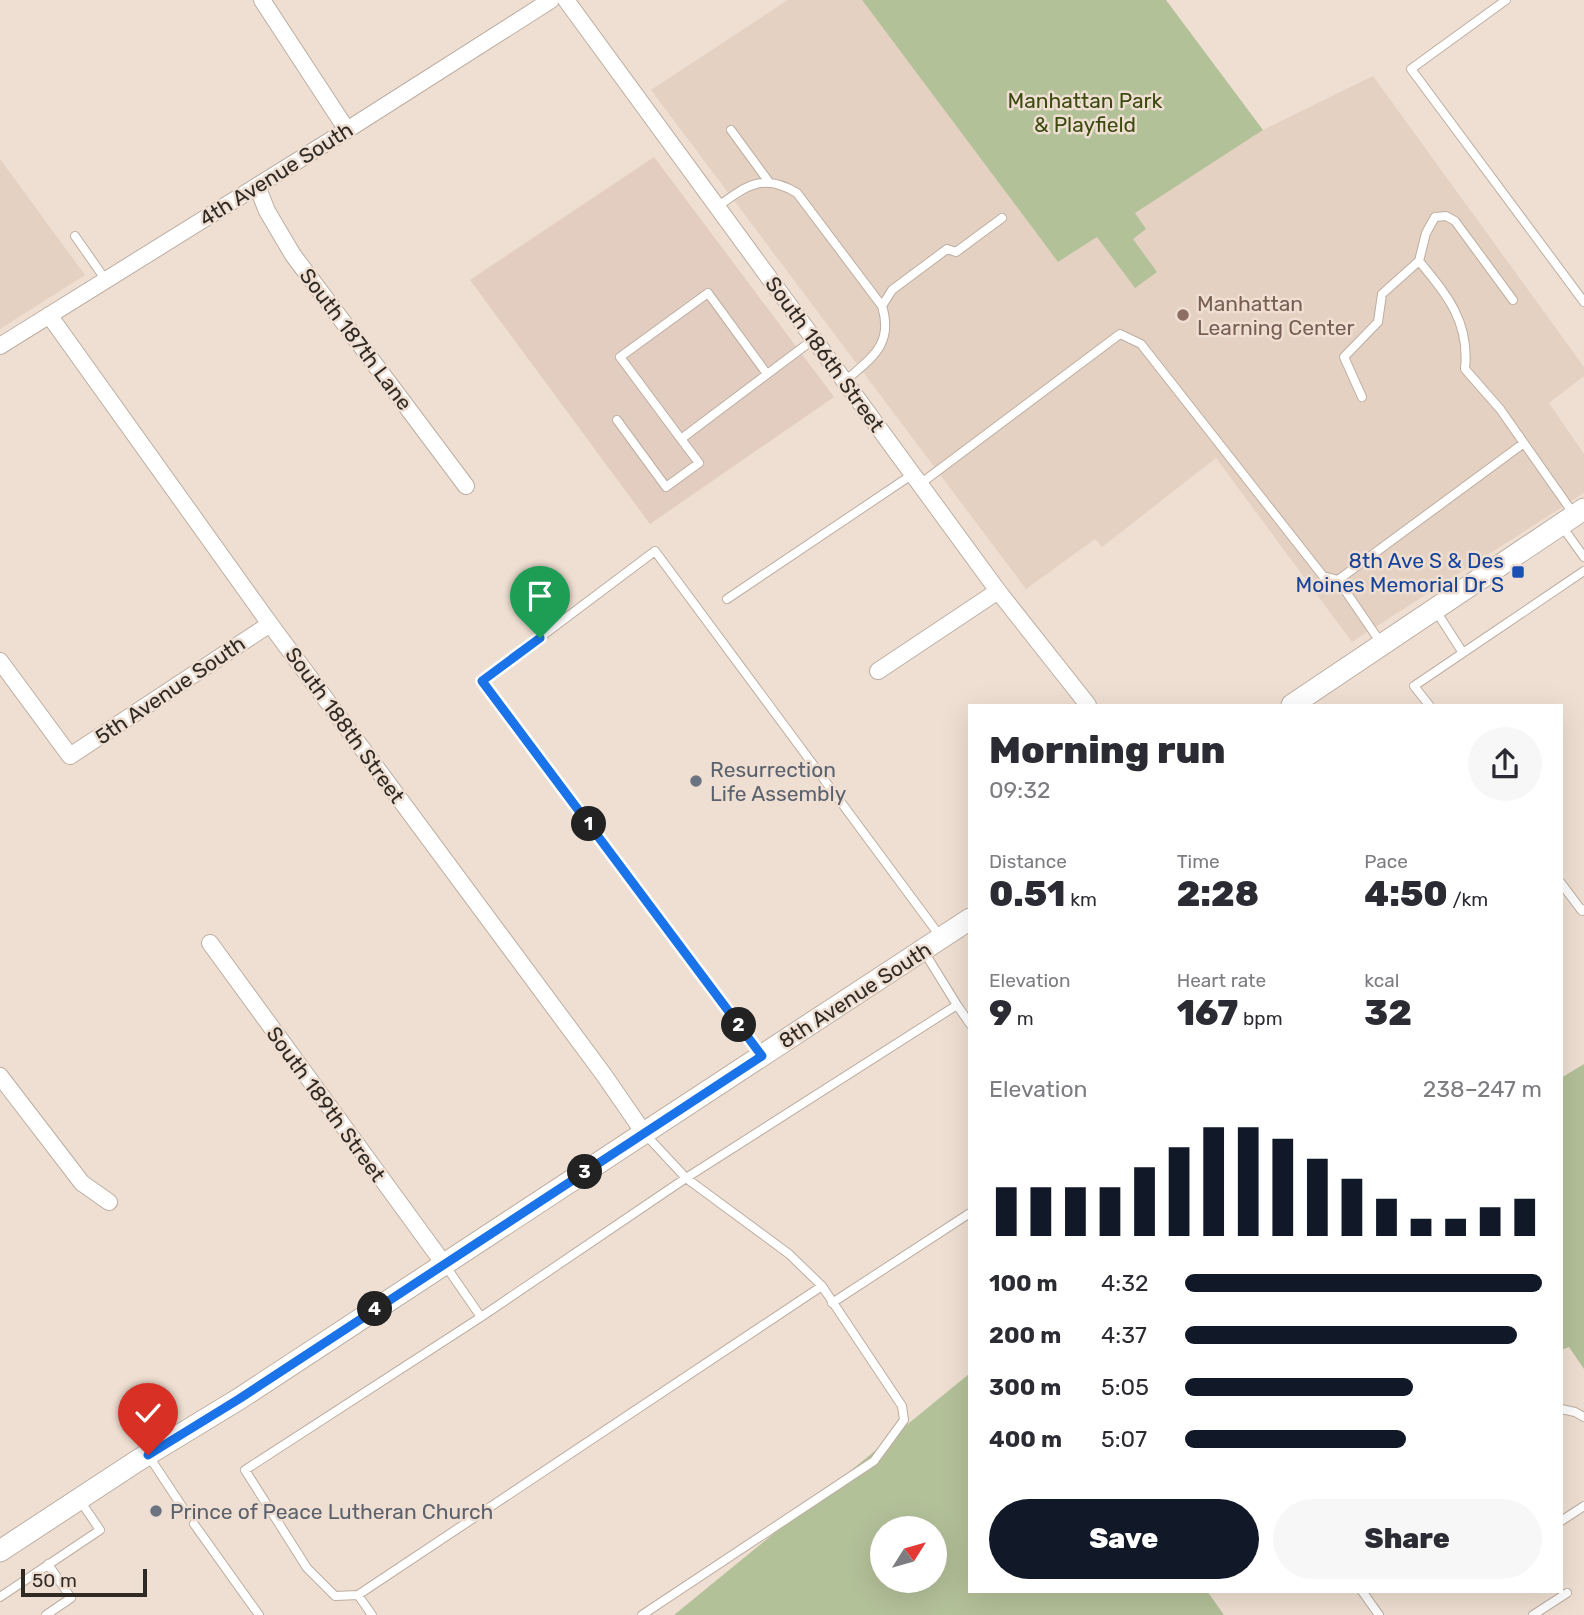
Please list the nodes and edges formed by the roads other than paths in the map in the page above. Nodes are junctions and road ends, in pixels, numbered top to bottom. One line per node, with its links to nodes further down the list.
1 (262, 0): 5 (street)
2 (551, 0): 5 (street, 4th Avenue South)
3 (566, 0): 9 (street, South 186th Street)
4 (1506, 0): 15 (lane)
5 (347, 130): 8 (street, 4th Avenue South)
6 (732, 130): 7 (lane)
7 (769, 182): 9 (lane); 16 (lane)
8 (257, 186): 13 (street, 4th Avenue South); 27 (street, South 187th Lane)
9 (717, 207): 18 (street, South 186th Street)
10 (1002, 218): 16 (lane)
11 (75, 236): 13 (lane)
12 (1419, 261): 14 (lane); 22 (lane); 25 (lane)
13 (105, 279): 17 (street, 4th Avenue South)
14 (1513, 300)
15 (1584, 302)
16 (882, 306): 21 (lane)
17 (49, 315): 19 (street, 4th Avenue South); 35 (street, South 188th Street)
18 (814, 339): 20 (lane); 21 (street, South 186th Street)
19 (0, 346)
20 (767, 374): 24 (lane); 24 (lane)
21 (845, 381): 26 (street, South 186th Street)
22 (1362, 397)
23 (617, 420): 24 (lane)
24 (681, 439)
25 (1524, 443): 28 (lane); 31 (lane)
26 (917, 479): 31 (lane); 32 (street, South 186th Street); 33 (lane)
27 (466, 486)
28 (1573, 516): 29 (lane); 34 (street)
29 (1584, 557)
30 (1584, 571): 37 (lane)
31 (1338, 580): 36 (lane)
32 (998, 591): 39 (street); 40 (street, South 186th Street)
33 (727, 599)
34 (1435, 609): 36 (street); 37 (lane)
35 (270, 624): 38 (street, 5th Avenue South); 53 (street, South 188th Street)
36 (1382, 645): 41 (street)
37 (1463, 653): 42 (lane)
38 (0, 662)
39 (878, 671)
40 (1087, 704)
41 (1294, 704)
42 (1428, 704)
43 (1563, 886): 44 (lane)
44 (1584, 909)
45 (968, 920): 46 (street, 8th Avenue South)
46 (942, 938): 48 (street, 8th Avenue South); 51 (lane)
47 (210, 943): 57 (street, South 189th Street)
48 (923, 950): 49 (lane); 51 (street, 8th Avenue South)
49 (957, 1004): 50 (lane); 54 (lane)
50 (968, 1021)
51 (762, 1056): 53 (street, 8th Avenue South)
52 (0, 1076): 55 (street)
53 (644, 1133): 54 (lane); 57 (street, 8th Avenue South)
54 (686, 1178): 58 (lane); 60 (lane)
55 (109, 1202)
56 (968, 1214): 59 (lane)
57 (444, 1264): 60 (lane); 63 (street, 8th Avenue South)
58 (822, 1286): 59 (lane); 73 (lane)
59 (832, 1303): 78 (lane)
60 (481, 1317): 73 (lane)
61 (1563, 1409): 62 (lane)
62 (1584, 1418)
63 (148, 1455): 64 (street, 8th Avenue South); 66 (lane)
64 (79, 1499): 69 (street, 8th Avenue South); 70 (lane)
65 (1584, 1506): 67 (lane)
66 (187, 1514)
67 (1563, 1520)
68 (194, 1524): 76 (lane)
69 (0, 1551)
70 (48, 1564): 74 (lane); 75 (lane)
71 (1363, 1593): 79 (lane)
72 (1567, 1593): 80 (lane)
73 (358, 1595): 77 (lane)
74 (0, 1597)
75 (46, 1615)
76 (259, 1615)
77 (372, 1615)
78 (642, 1615)
79 (1378, 1615)
80 (1533, 1615)

